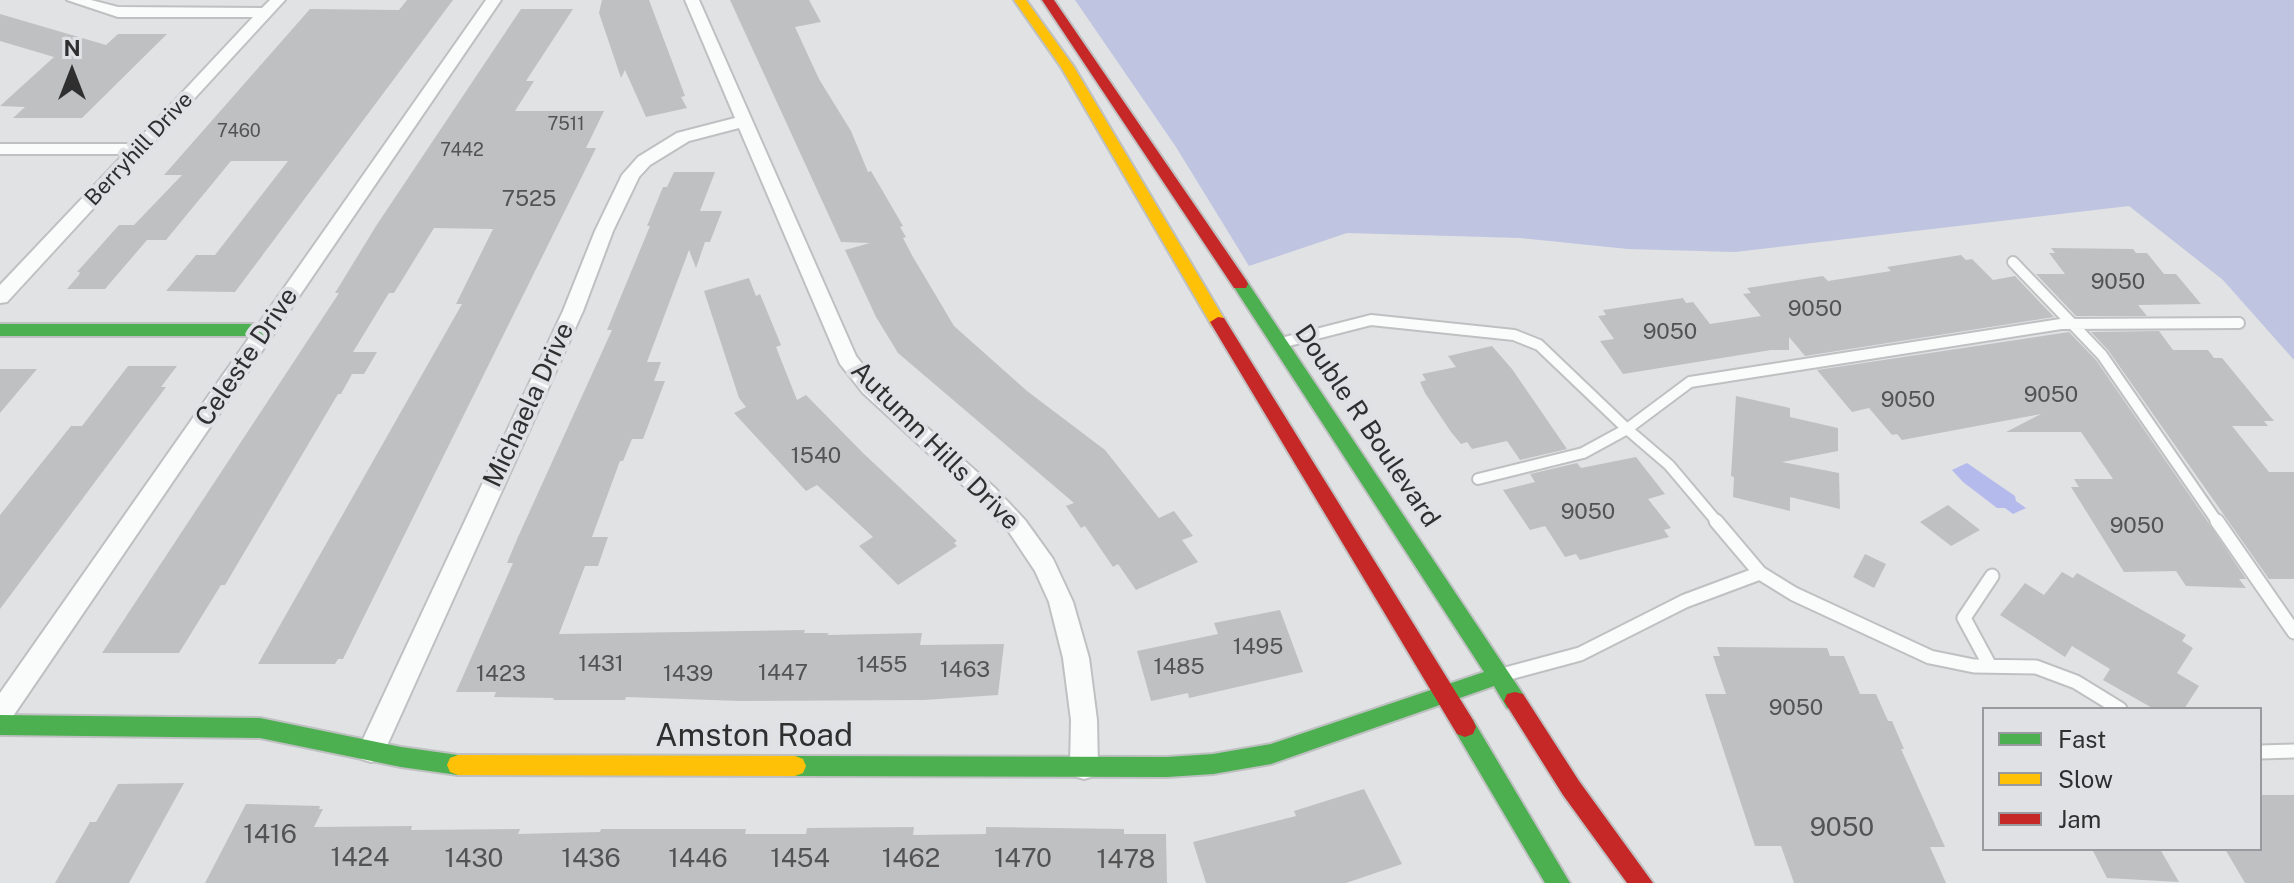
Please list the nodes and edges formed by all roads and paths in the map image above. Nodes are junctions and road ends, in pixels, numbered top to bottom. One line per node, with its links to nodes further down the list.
1 (74, 0): 6 (street)
2 (494, 0): 15 (street, Celeste Drive)
3 (692, 0): 7 (street, Autumn Hills Drive)
4 (1020, 0): 24 (main road)
5 (1048, 0): 16 (main road, Double R Boulevard)
6 (272, 6): 9 (street, Berryhill Drive)
7 (744, 121): 28 (street, Michaela Drive); 31 (street, Autumn Hills Drive)
8 (0, 149): 9 (street)
9 (140, 149): 11 (street, Berryhill Drive)
10 (2013, 262): 12 (lane)
11 (0, 297)
12 (2071, 323): 13 (lane); 17 (lane); 21 (lane)
13 (2239, 323)
14 (0, 330): 15 (main road)
15 (267, 330): 26 (street, Celeste Drive)
16 (1281, 343): 17 (lane); 23 (main road, Double R Boulevard)
17 (1627, 429): 18 (lane); 19 (lane)
18 (1478, 479)
19 (1760, 573): 22 (lane); 23 (lane)
20 (1992, 576): 22 (lane)
21 (2294, 632)
22 (1990, 666): 25 (lane)
23 (1498, 676): 24 (main road, Amston Road); 33 (main road, Double R Boulevard)
24 (1444, 695): 31 (main road, Amston Road); 32 (main road)
25 (2117, 707)
26 (0, 714)
27 (0, 725): 28 (main road, Amston Road)
28 (371, 750): 31 (main road, Amston Road)
29 (2294, 751): 30 (lane)
30 (2262, 752)
31 (1084, 767)
32 (1558, 883)
33 (1641, 883)

